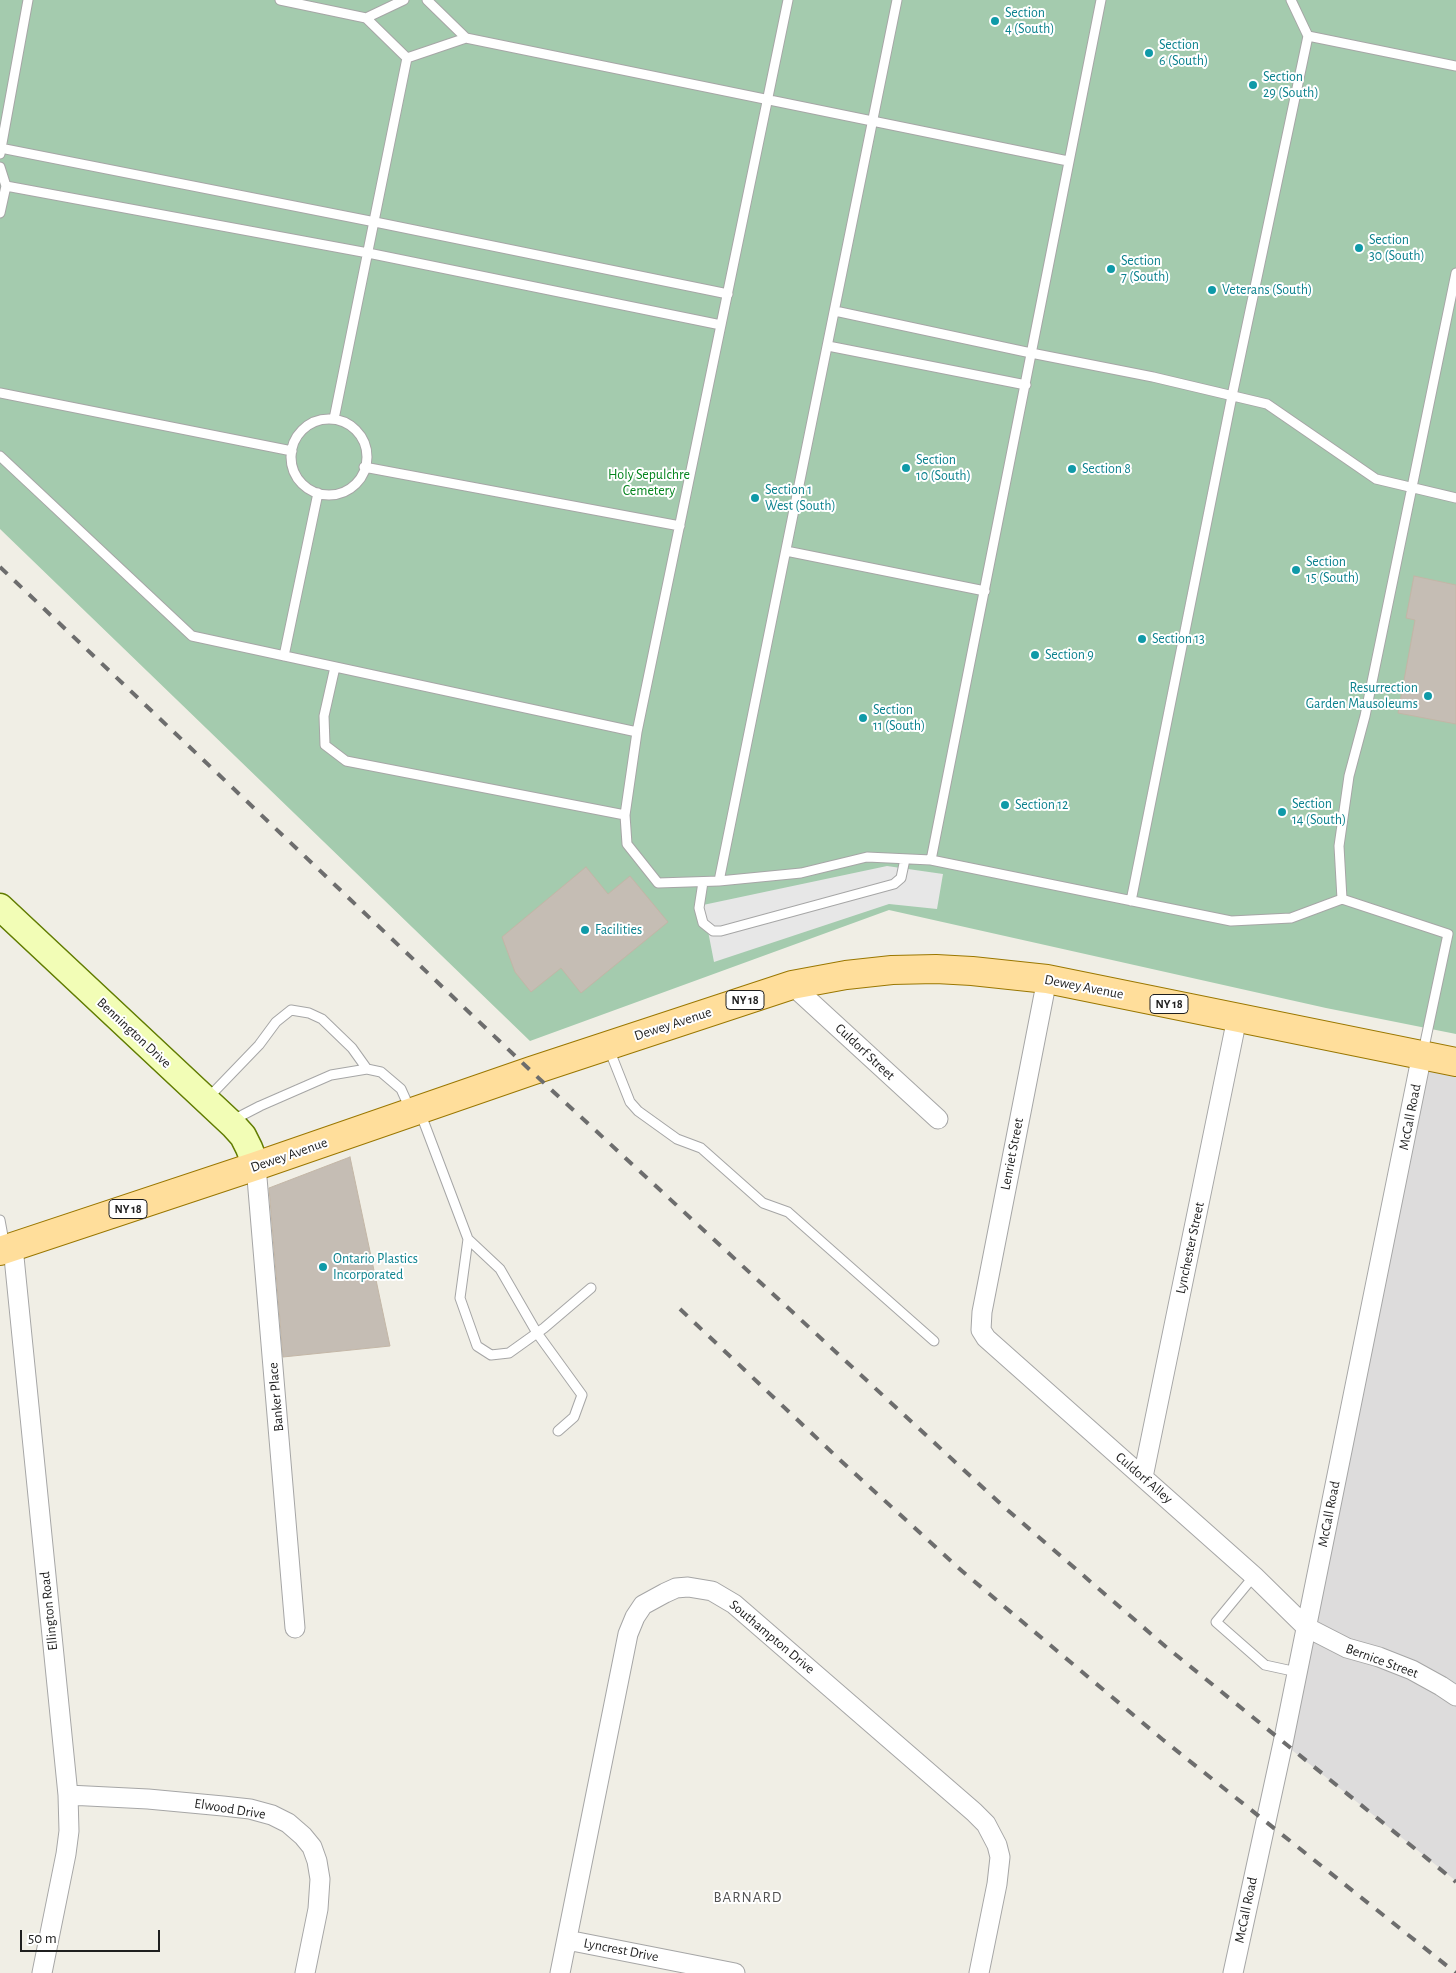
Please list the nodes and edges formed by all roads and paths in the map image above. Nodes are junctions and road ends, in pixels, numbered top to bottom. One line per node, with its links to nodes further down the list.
1 (28, 0): 16 (lane)
2 (280, 0): 9 (lane)
3 (404, 0): 9 (lane)
4 (427, 0): 11 (lane)
5 (788, 0): 14 (lane)
6 (897, 0): 15 (lane)
7 (1101, 0): 18 (lane)
8 (1291, 0): 10 (lane)
9 (366, 18): 12 (lane)
10 (1308, 36): 13 (lane); 32 (lane)
11 (466, 38): 12 (lane); 14 (lane)
12 (408, 58): 22 (lane)
13 (1456, 66)
14 (768, 100): 15 (lane); 25 (lane)
15 (873, 122): 18 (lane); 26 (lane)
16 (0, 148): 17 (lane); 22 (lane)
17 (0, 154)
18 (1068, 161): 29 (lane)
19 (0, 167): 20 (lane)
20 (6, 186): 21 (lane); 23 (lane)
21 (0, 213)
22 (375, 222): 23 (lane); 25 (lane)
23 (368, 254): 27 (lane); 33 (lane)
24 (1456, 272): 37 (lane)
25 (728, 294): 27 (lane)
26 (835, 311): 28 (lane); 29 (lane)
27 (721, 325): 40 (lane)
28 (828, 346): 30 (lane); 41 (lane)
29 (1031, 353): 30 (lane); 32 (lane)
30 (1026, 385): 42 (lane)
31 (0, 393): 34 (lane)
32 (1232, 396): 37 (lane); 52 (lane)
33 (334, 419): 34 (lane); 36 (lane)
34 (292, 450): 38 (lane)
35 (0, 456): 43 (lane)
36 (364, 467): 38 (lane); 40 (lane)
37 (1411, 489): 39 (lane); 51 (lane)
38 (318, 494): 43 (lane)
39 (1456, 498)
40 (680, 526): 45 (lane)
41 (786, 551): 42 (lane); 49 (lane)
42 (985, 591): 48 (lane)
43 (284, 656): 44 (lane)
44 (335, 667): 45 (lane); 46 (lane)
45 (637, 732): 46 (lane)
46 (625, 814): 50 (lane)
47 (905, 859): 48 (lane); 49 (lane); 50 (lane)
48 (931, 860): 52 (lane)
49 (719, 881): 50 (lane)
50 (703, 882)
51 (1342, 899): 52 (lane); 54 (lane)
52 (1131, 900)
53 (0, 907): 62 (street, Bennington Drive)
54 (1452, 934): 59 (lane)
55 (1047, 979): 56 (main road, Dewey Avenue / NY 18); 57 (main road, Dewey Avenue / NY 18); 71 (street, Lenriet Street)
56 (792, 985): 58 (main road, Dewey Avenue / NY 18); 64 (street, Culdorf Street)
57 (1237, 1018): 59 (main road, Dewey Avenue / NY 18); 75 (street, Lynchester Street)
58 (607, 1046): 63 (main road, Dewey Avenue / NY 18); 73 (lane)
59 (1422, 1054): 60 (main road, Dewey Avenue / NY 18); 77 (street, McCall Road)
60 (1456, 1062)
61 (367, 1069): 62 (lane); 63 (lane); 65 (lane)
62 (206, 1100): 65 (street, Bennington Drive)
63 (415, 1111): 66 (main road, Dewey Avenue / NY 18); 68 (lane)
64 (938, 1119)
65 (229, 1122): 66 (street, Bennington Drive)
66 (256, 1166): 69 (main road, Dewey Avenue / NY 18); 78 (street, Banker Place)
67 (0, 1220): 69 (lane)
68 (468, 1239): 72 (lane); 72 (lane)
69 (6, 1249): 81 (street, Ellington Road)
70 (591, 1288): 72 (lane)
71 (981, 1330): 75 (street, Culdorf Alley)
72 (537, 1333): 74 (lane)
73 (934, 1341)
74 (558, 1431)
75 (1143, 1477): 76 (street, Culdorf Alley)
76 (1254, 1576): 77 (street, Culdorf Alley); 79 (lane)
77 (1306, 1627): 79 (street, McCall Road); 80 (street, Bernice Street)
78 (295, 1628)
79 (1297, 1672): 88 (street, McCall Road)
80 (1456, 1696)
81 (68, 1795): 83 (street, Ellington Road); 84 (street, Elwood Drive)
82 (566, 1940): 85 (street, Southampton Drive); 86 (street, Lyncrest Drive); 87 (street, Southampton Drive)
83 (42, 1973)
84 (305, 1973)
85 (560, 1973)
86 (735, 1973)
87 (979, 1973)
88 (1233, 1973)

